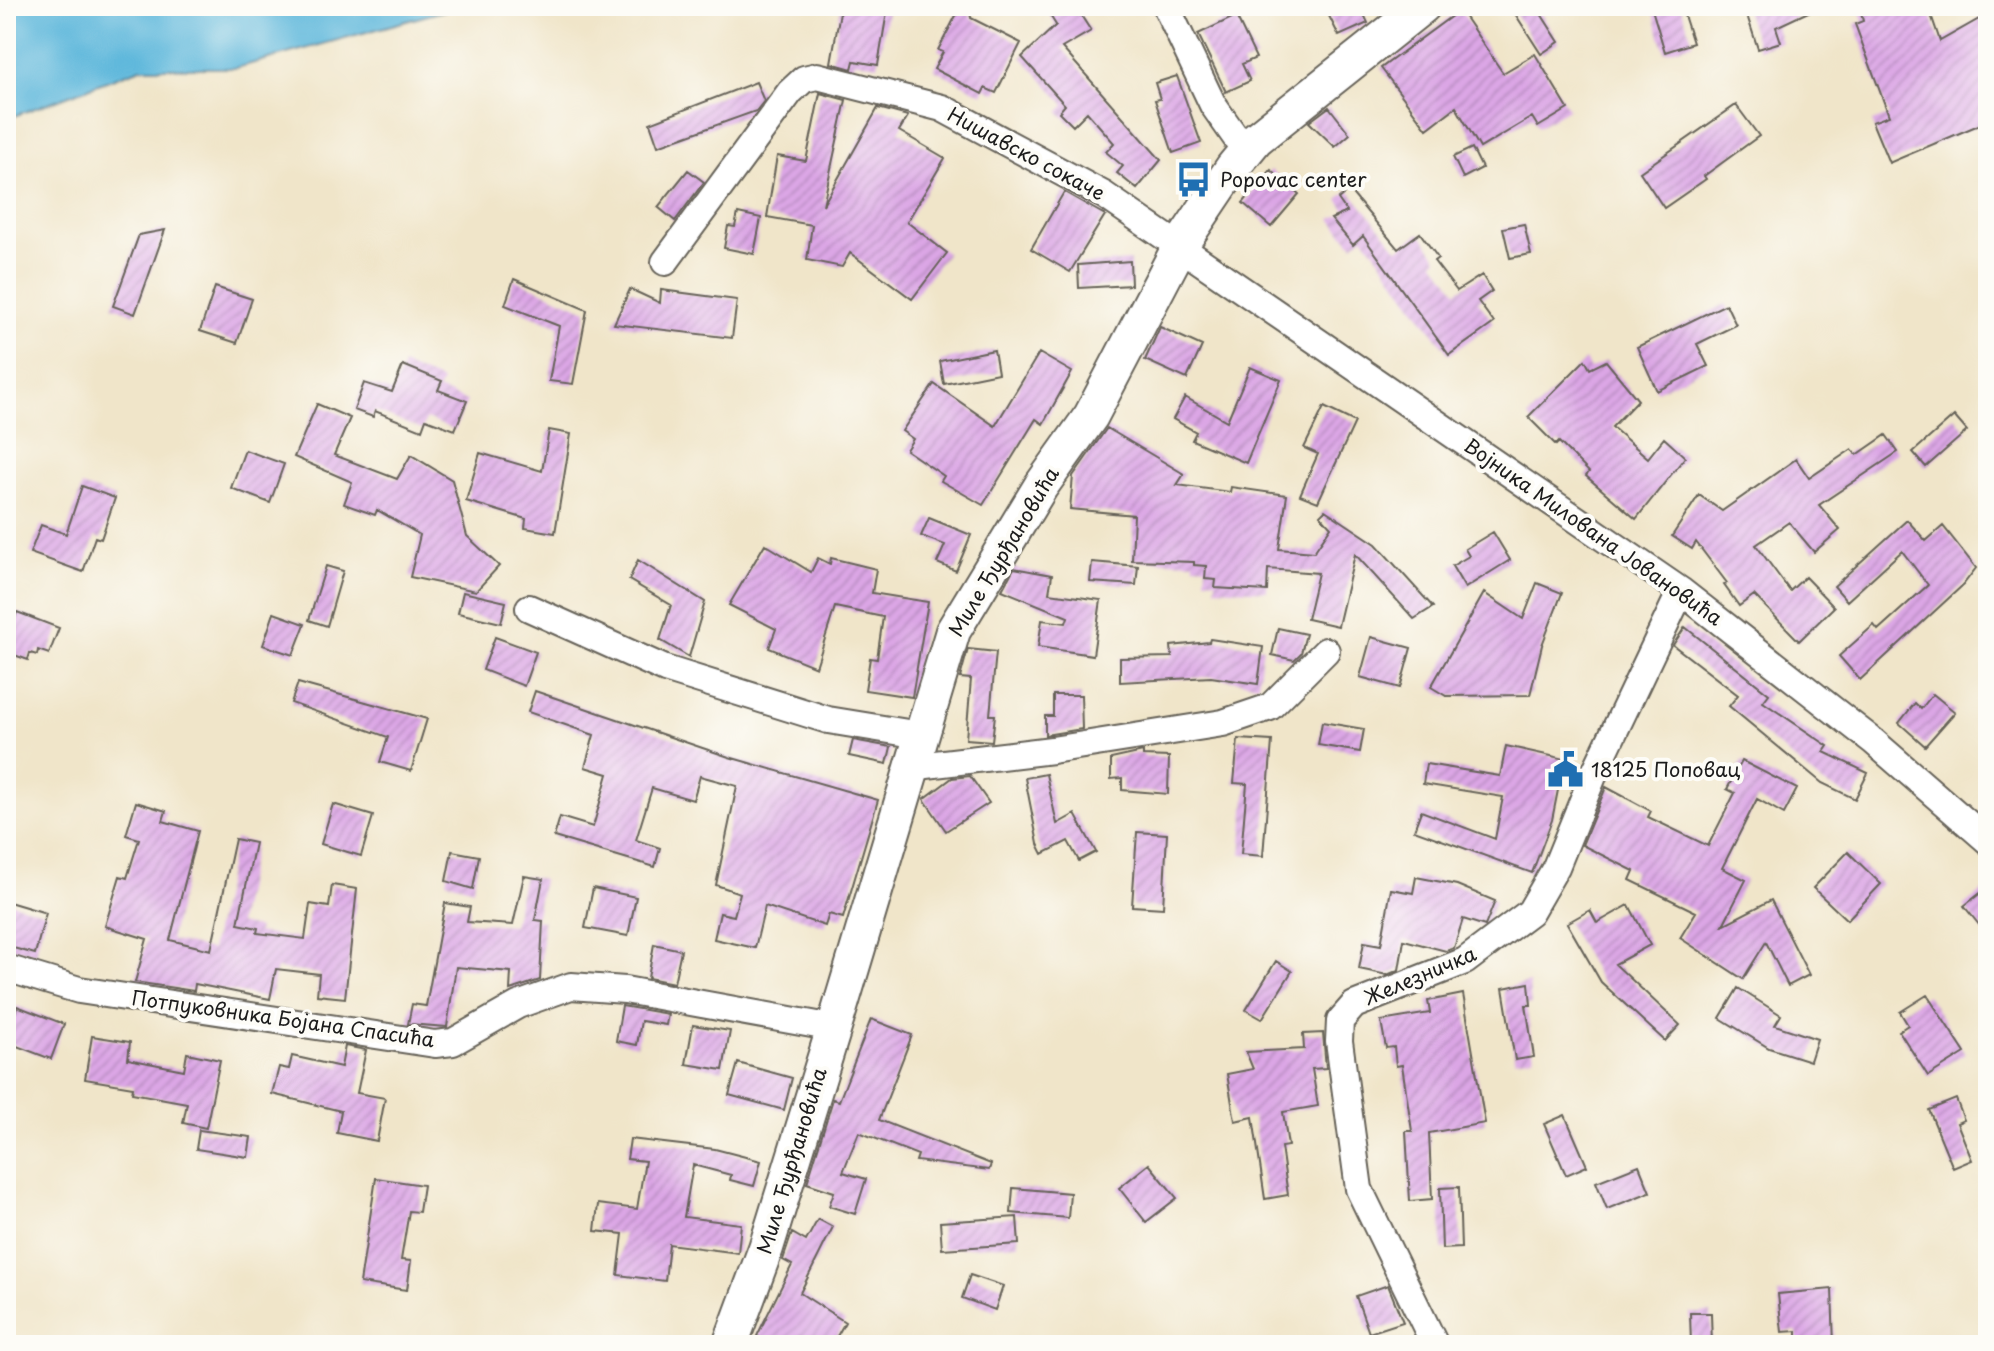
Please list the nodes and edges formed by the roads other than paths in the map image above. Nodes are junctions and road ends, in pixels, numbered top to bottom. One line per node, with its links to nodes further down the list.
1 (1166, 6): 3 (street)
2 (1423, 6): 3 (street, Миле Ђурђановића)
3 (1246, 152): 4 (street, Миле Ђурђановића)
4 (1180, 246): 5 (street, Нишавско сокаче); 6 (street, Војника Милована Јовановића); 9 (street, Миле Ђурђановића)
5 (665, 262)
6 (1681, 591): 10 (street, Војника Милована Јовановића); 14 (street, Железничка)
7 (529, 608): 9 (street)
8 (1326, 651): 9 (street)
9 (915, 751): 12 (street, Миле Ђурђановића)
10 (1988, 841)
11 (6, 968): 12 (street, Потпуковника Бојана Спасића)
12 (834, 1028): 13 (street, Миле Ђурђановића)
13 (730, 1345)
14 (1435, 1345)

